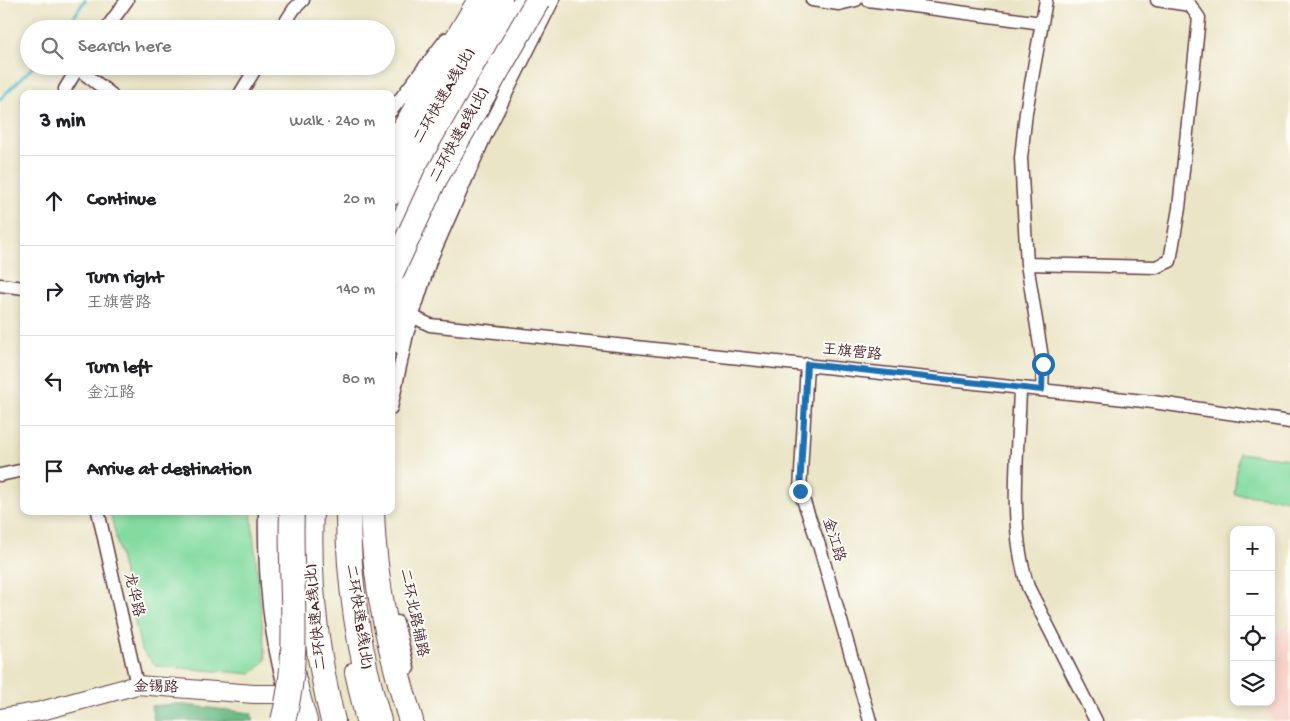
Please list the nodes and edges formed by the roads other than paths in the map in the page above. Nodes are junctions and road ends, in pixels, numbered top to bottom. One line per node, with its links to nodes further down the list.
1 (127, 0): 14 (street)
2 (303, 0): 15 (street)
3 (479, 0): 17 (highway); 25 (street)
4 (502, 0): 18 (street); 28 (highway, 二环快速A线(北))
5 (514, 0): 18 (main road)
6 (524, 0): 18 (main road)
7 (540, 0): 18 (street); 32 (highway, 二环快速B线(北), bridge); 36 (highway)
8 (553, 0): 35 (street)
9 (812, 0): 10 (street)
10 (856, 0)
11 (868, 0): 16 (street)
12 (1046, 0): 16 (street)
13 (1157, 0): 31 (street)
14 (113, 20)
15 (287, 20)
16 (1042, 23): 31 (street)
17 (460, 31): 26 (highway); 27 (highway)
18 (495, 41): 29 (main road); 30 (main road)
19 (73, 75): 22 (street)
20 (88, 75): 23 (street)
21 (252, 75): 24 (street)
22 (65, 90)
23 (106, 90)
24 (242, 90)
25 (395, 106)
26 (395, 123)
27 (395, 144)
28 (395, 185)
29 (395, 213)
30 (395, 233)
31 (1027, 264): 40 (street)
32 (395, 265)
33 (0, 285): 34 (street)
34 (20, 288)
35 (412, 316): 37 (street, 王旗营路); 39 (street)
36 (395, 328)
37 (807, 364): 38 (street, 王旗营路); 68 (street, 金江路)
38 (1020, 389): 40 (street, 王旗营路); 69 (street)
39 (395, 390)
40 (1042, 390): 41 (street, 王旗营路)
41 (1290, 422)
42 (20, 471): 43 (street)
43 (1, 473)
44 (99, 515): 55 (street, 龙华路)
45 (265, 515): 56 (street)
46 (279, 515): 60 (highway)
47 (292, 515): 58 (highway, bridge)
48 (310, 515): 61 (main road)
49 (310, 515): 62 (highway, 二环快速A线(北))
50 (336, 515): 63 (main road)
51 (348, 515): 64 (highway, 二环快速B线(北))
52 (372, 515): 54 (highway)
53 (382, 515): 67 (street, 二环北路辅路)
54 (376, 575): 65 (highway); 66 (highway)
55 (137, 685): 56 (street, 金锡路); 57 (street, 金锡路)
56 (286, 694): 59 (street)
57 (0, 718)
58 (283, 721)
59 (294, 721)
60 (305, 721)
61 (322, 721)
62 (333, 721)
63 (366, 721)
64 (379, 721)
65 (393, 721)
66 (411, 721)
67 (422, 721)
68 (870, 721)
69 (1096, 721)

